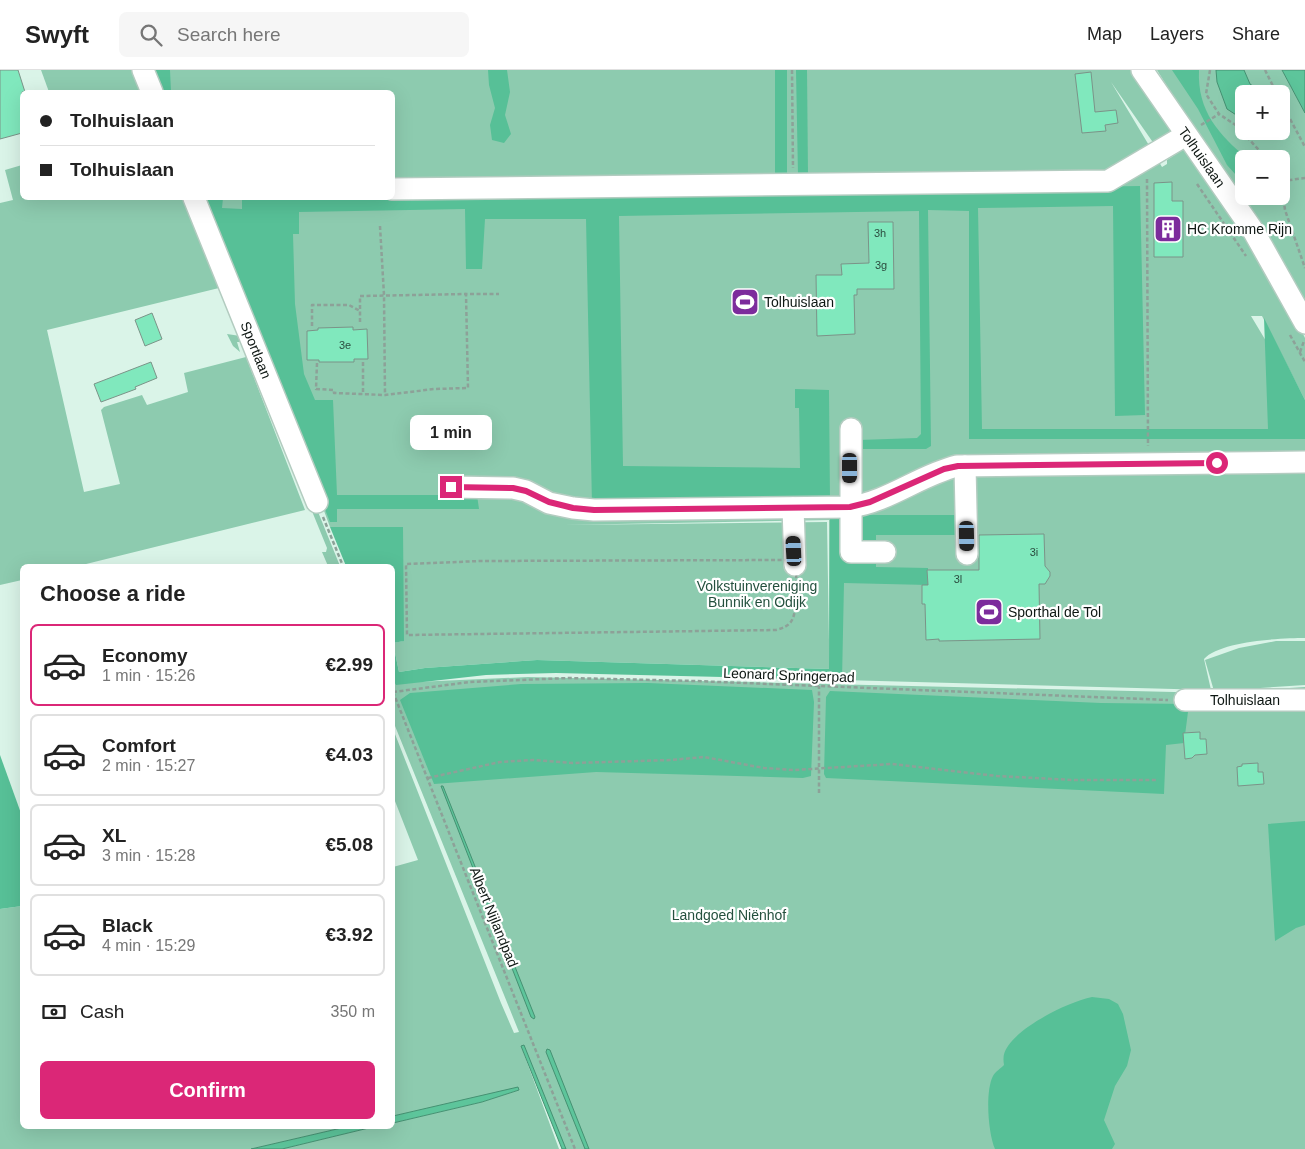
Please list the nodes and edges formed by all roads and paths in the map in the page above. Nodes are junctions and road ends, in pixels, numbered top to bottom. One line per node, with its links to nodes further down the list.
1 (143, 70): 7 (street)
2 (792, 70): 16 (path)
3 (1142, 70): 9 (street, Tolhuislaan)
4 (1210, 70): 11 (path)
5 (1265, 70): 6 (path)
6 (1272, 85)
7 (151, 90)
8 (1290, 118): 10 (path)
9 (1186, 135): 12 (street); 28 (street, Tolhuislaan)
10 (1305, 146)
11 (1259, 150)
12 (1139, 163): 16 (street); 39 (path)
13 (1305, 178): 14 (path)
14 (1290, 179)
15 (1195, 181): 21 (path)
16 (793, 185): 17 (street)
17 (395, 189)
18 (195, 200): 42 (street, Sportlaan)
19 (1284, 205): 22 (path)
20 (380, 226): 25 (path)
21 (1248, 261)
22 (1305, 268)
23 (466, 294): 24 (path); 25 (path); 36 (path)
24 (500, 294)
25 (384, 295): 26 (path); 36 (path)
26 (360, 311): 27 (path); 29 (path)
27 (360, 322)
28 (1295, 325): 31 (path)
29 (312, 326)
30 (1305, 337): 31 (path)
31 (1300, 352): 33 (path)
32 (363, 362): 35 (path)
33 (1305, 362)
34 (317, 363): 35 (path)
35 (363, 394): 36 (path)
36 (385, 395)
37 (851, 429): 43 (street)
38 (1305, 462): 39 (street)
39 (1148, 464): 40 (street)
40 (965, 466): 43 (street); 46 (street)
41 (451, 487): 44 (street)
42 (317, 502): 47 (path)
43 (850, 507): 44 (street); 45 (street)
44 (793, 508): 48 (street)
45 (885, 552)
46 (967, 554)
47 (342, 564)
48 (795, 565): 48 (path)
49 (819, 686): 50 (path, Leonard Springerpad); 52 (path, Leonard Springerpad); 54 (path)
50 (395, 691)
51 (395, 696): 55 (path, Albert Nijlandpad)
52 (1185, 700): 53 (street, Tolhuislaan)
53 (1305, 700)
54 (819, 770): 55 (path); 56 (path); 57 (path)
55 (428, 778): 58 (path, Albert Nijlandpad)
56 (1156, 780)
57 (818, 792)
58 (575, 1149)

